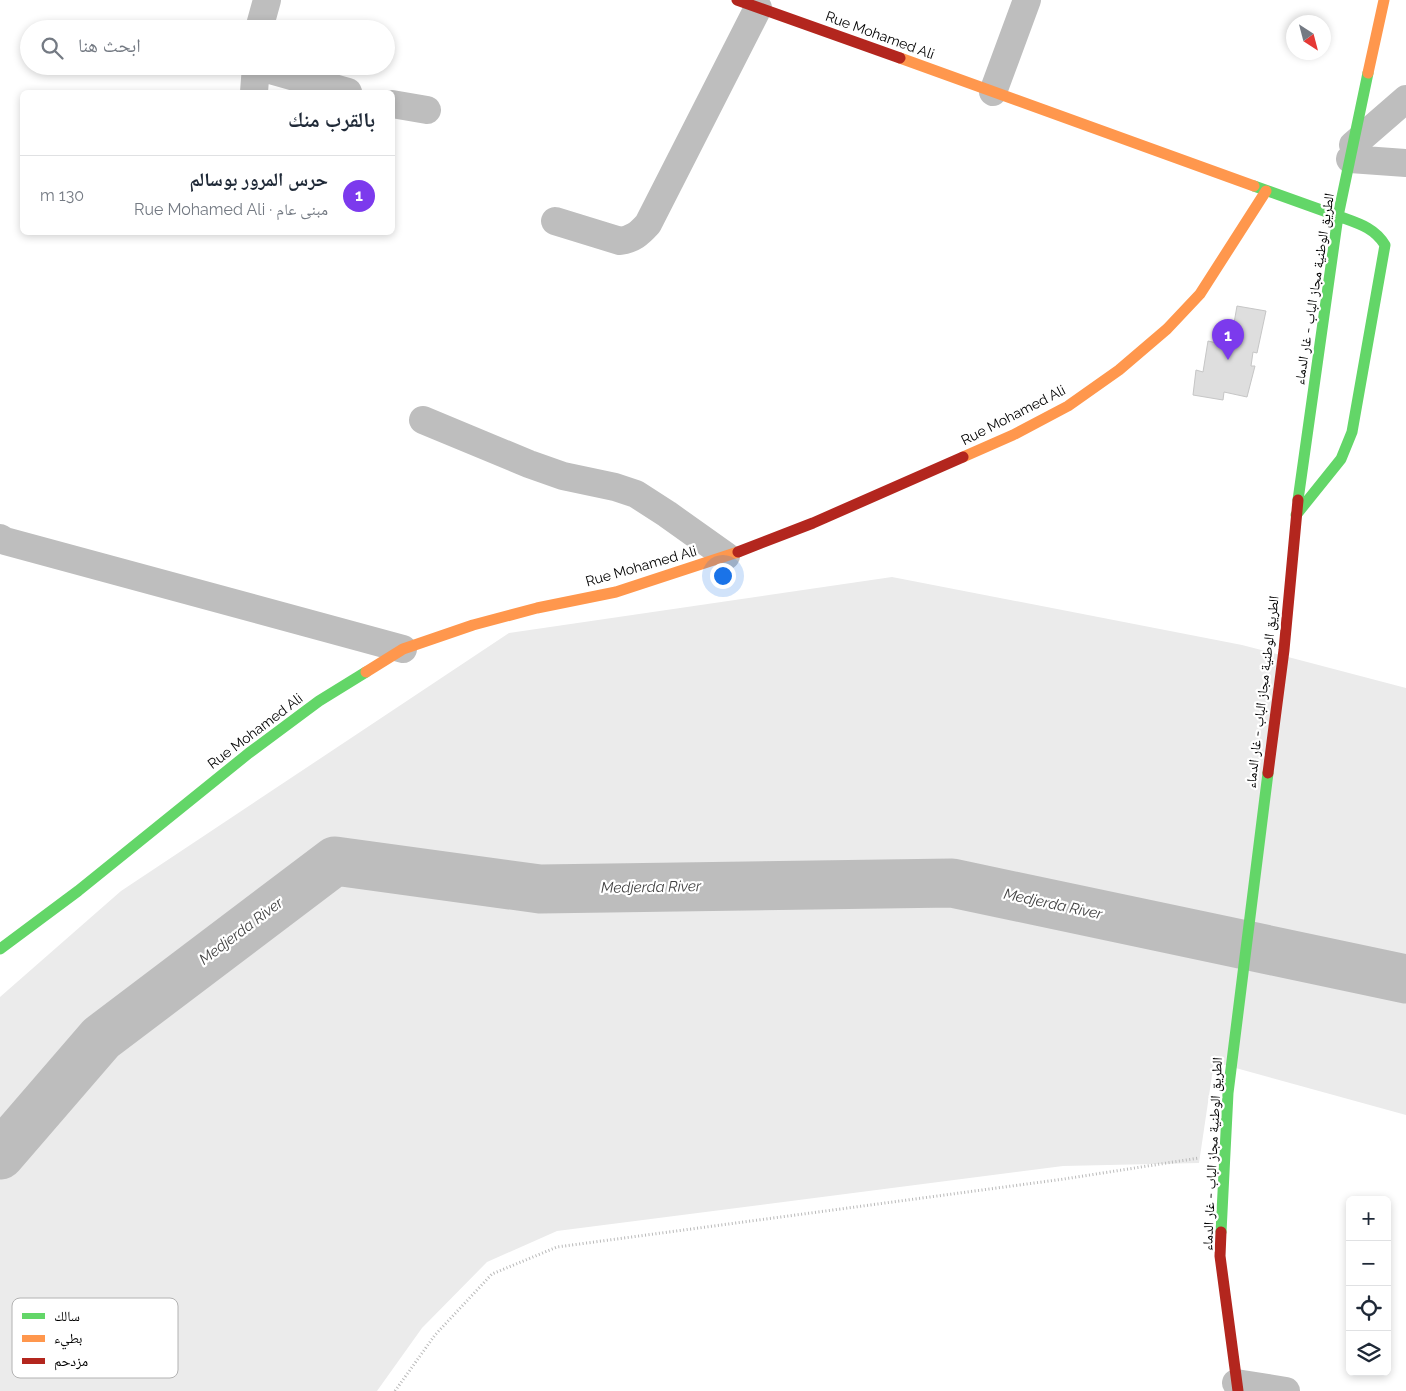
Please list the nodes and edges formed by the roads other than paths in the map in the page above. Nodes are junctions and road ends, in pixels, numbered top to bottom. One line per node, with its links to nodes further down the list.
1 (267, 0): 5 (street)
2 (1027, 0): 10 (street)
3 (1384, 0): 14 (main road, الطريق الوطنية مجاز الباب - غار الدماء)
4 (748, 4): 10 (main road, Rue Mohamed Ali); 18 (street)
5 (262, 20)
6 (255, 75): 8 (street)
7 (288, 75): 9 (street)
8 (254, 90)
9 (341, 90)
10 (993, 92): 16 (main road, Rue Mohamed Ali)
11 (1406, 99): 14 (street)
12 (395, 105): 13 (street)
13 (427, 110)
14 (1352, 152): 15 (street); 17 (main road, الطريق الوطنية مجاز الباب - غار الدماء)
15 (1406, 163)
16 (1266, 190): 17 (main road, Rue Mohamed Ali); 22 (main road, Rue Mohamed Ali)
17 (1338, 216): 20 (main road, الطريق الوطنية مجاز الباب - غار الدماء); 20 (main road, Rue Mohamed Ali)
18 (555, 221)
19 (423, 420): 22 (street)
20 (1296, 514): 25 (main road, الطريق الوطنية مجاز الباب - غار الدماء)
21 (2, 542): 23 (street)
22 (726, 556): 23 (main road, Rue Mohamed Ali)
23 (403, 649): 24 (main road, Rue Mohamed Ali)
24 (0, 948)
25 (1237, 1387): 26 (street)
26 (1286, 1391)

